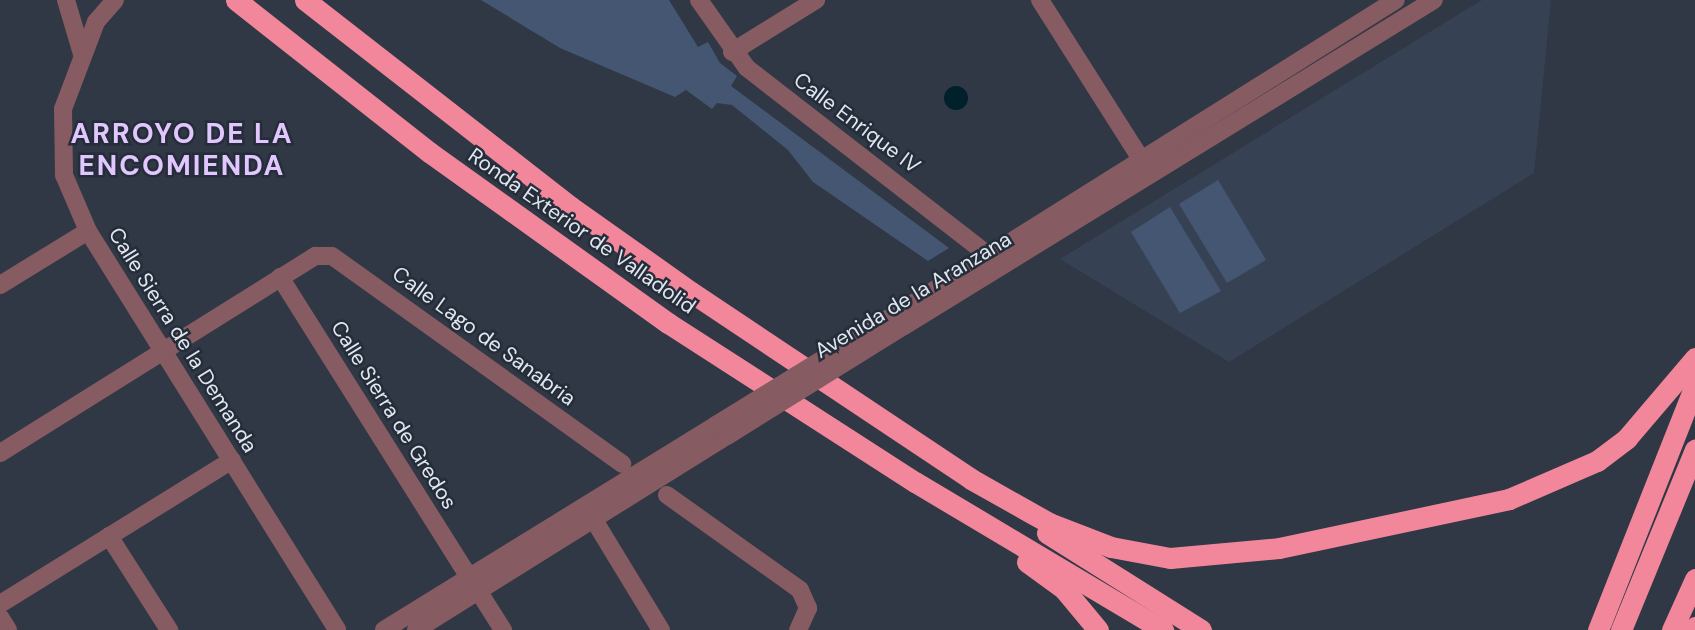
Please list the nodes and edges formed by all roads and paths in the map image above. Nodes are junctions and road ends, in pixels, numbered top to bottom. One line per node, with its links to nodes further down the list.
1 (66, 0): 13 (street)
2 (93, 0): 11 (street)
3 (116, 0): 11 (street, Calle Sierra de la Demanda)
4 (236, 0): 28 (highway, Ronda Exterior de Valladolid)
5 (305, 0): 27 (highway, Ronda Exterior de Valladolid)
6 (699, 0): 12 (street, Calle Enrique IV)
7 (816, 0): 12 (street)
8 (1040, 0): 14 (street)
9 (1434, 0): 16 (street, Avenida de la Aranzana)
10 (1393, 1): 14 (street, Avenida de la Aranzana)
11 (96, 22): 13 (street, Calle Sierra de la Demanda)
12 (732, 52): 16 (street, Calle Enrique IV)
13 (82, 54): 15 (street, Calle Sierra de la Demanda)
14 (1142, 161): 16 (street, Avenida de la Aranzana)
15 (88, 231): 18 (street); 19 (street, Calle Sierra de la Demanda)
16 (998, 262): 22 (street, Avenida de la Aranzana, bridge)
17 (280, 277): 19 (street); 26 (street, Calle Lago de Sanabria); 33 (street, Calle Sierra de Gredos)
18 (0, 285)
19 (164, 351): 24 (street); 25 (street, Calle Sierra de la Demanda)
20 (1695, 358): 27 (highway)
21 (1695, 385): 47 (highway)
22 (722, 431): 30 (street, Avenida de la Aranzana); 33 (street, Avenida de la Aranzana)
23 (1695, 450): 48 (highway)
24 (0, 453)
25 (232, 460): 31 (street); 38 (street, Calle Sierra de la Demanda)
26 (622, 464)
27 (971, 479): 46 (highway)
28 (915, 482): 44 (highway); 45 (highway)
29 (667, 495): 43 (street)
30 (594, 520): 33 (street, Avenida de la Aranzana); 42 (street)
31 (109, 536): 34 (street); 37 (street)
32 (1695, 579): 49 (highway)
33 (474, 585): 39 (street, Avenida de la Aranzana); 40 (street, Avenida de la Aranzana); 41 (street, Calle Sierra de Gredos)
34 (0, 604)
35 (0, 617): 36 (street)
36 (8, 630)
37 (169, 630)
38 (337, 630)
39 (384, 630)
40 (416, 630)
41 (503, 630)
42 (661, 630)
43 (797, 630)
44 (1098, 630)
45 (1163, 630)
46 (1202, 630)
47 (1598, 630)
48 (1621, 630)
49 (1672, 630)

